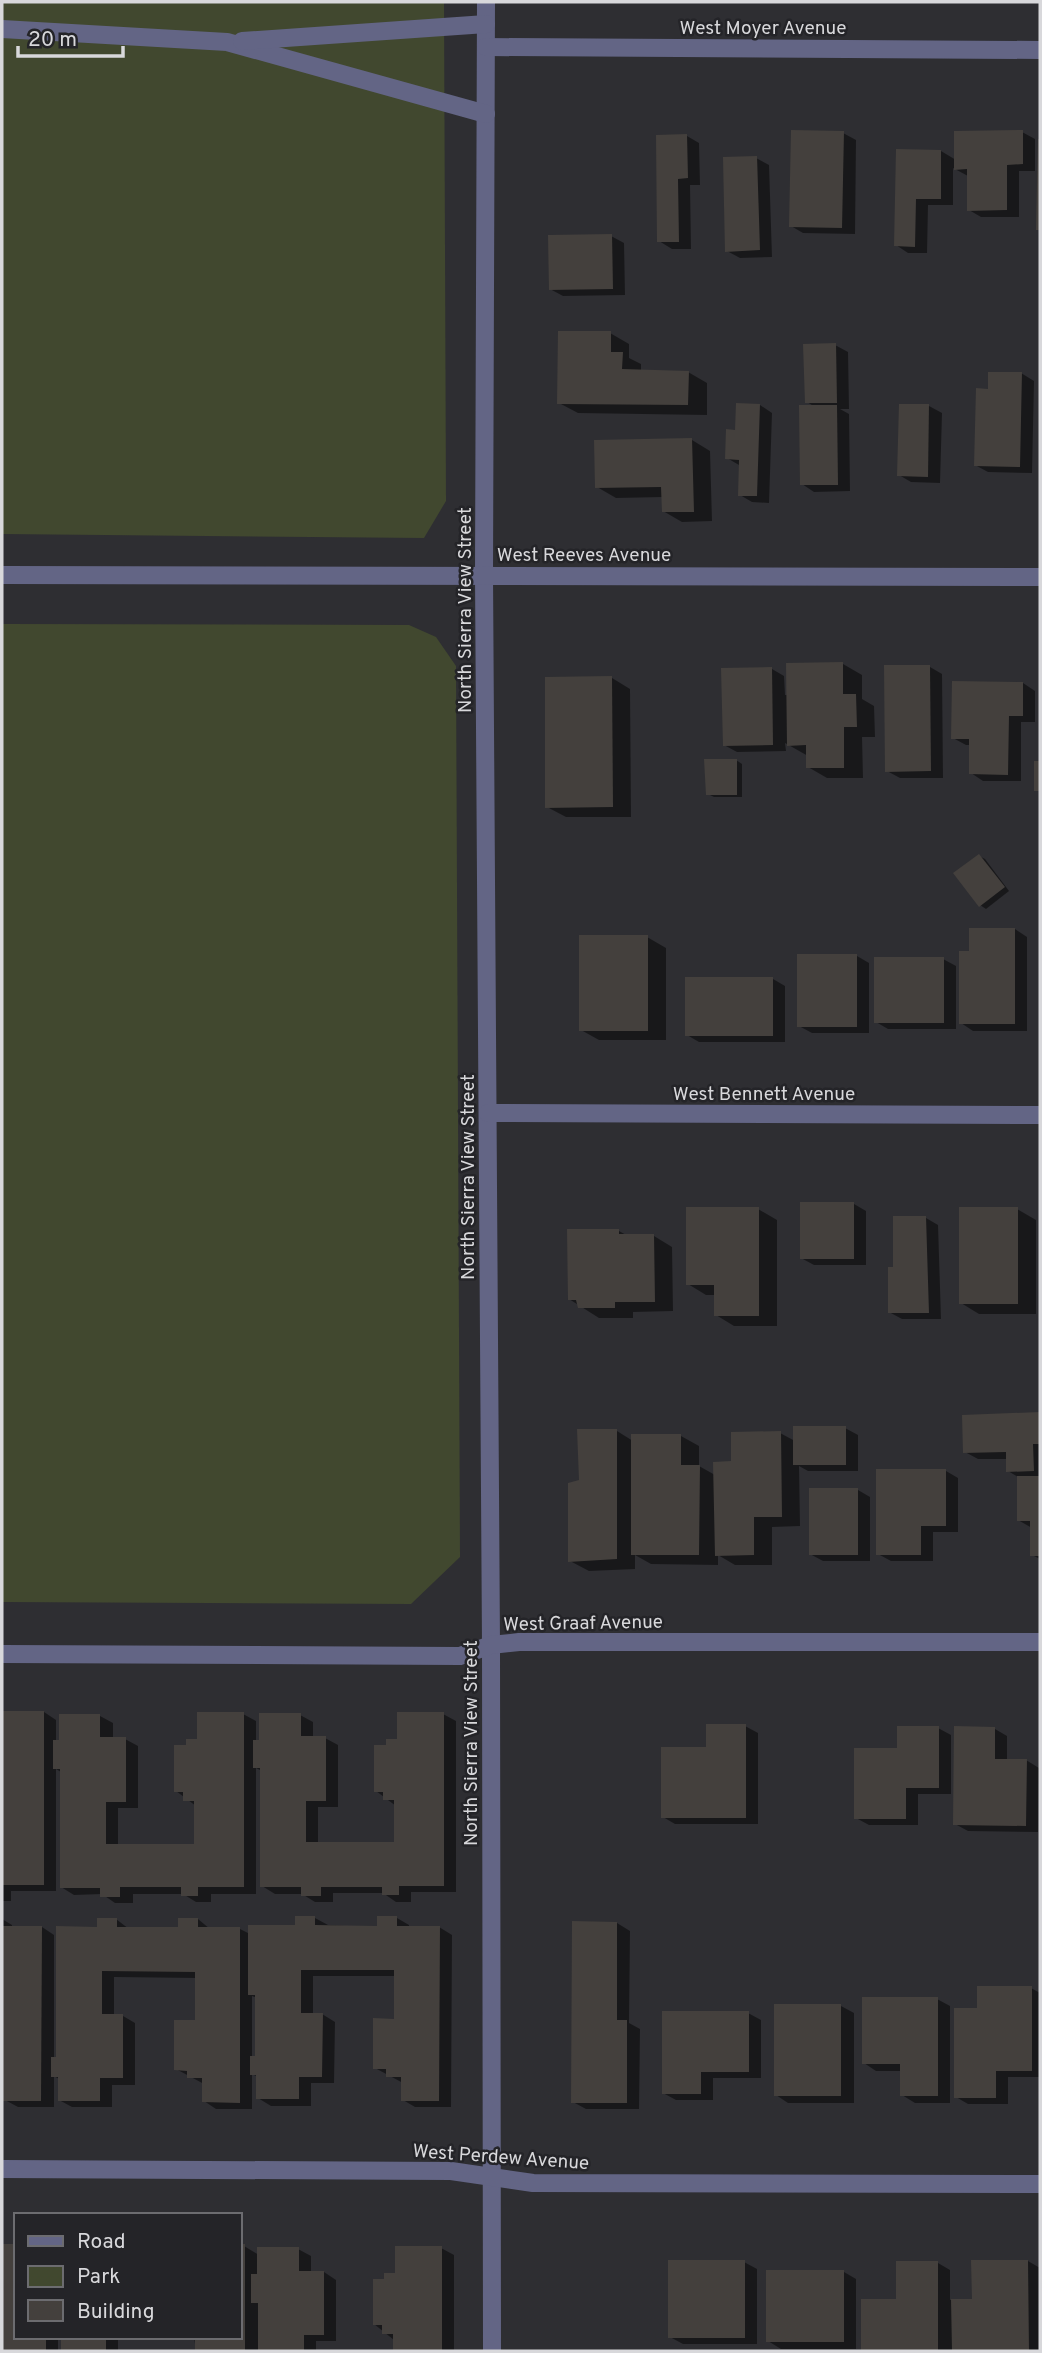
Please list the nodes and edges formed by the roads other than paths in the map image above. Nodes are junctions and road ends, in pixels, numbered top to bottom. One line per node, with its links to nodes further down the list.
1 (486, 2): 2 (street, North Sierra View Street)
2 (486, 24): 4 (street); 5 (street, North Sierra View Street)
3 (2, 29): 4 (street)
4 (228, 43): 7 (street)
5 (486, 47): 6 (street, West Moyer Avenue); 7 (street, North Sierra View Street)
6 (1040, 50)
7 (486, 114): 9 (street, North Sierra View Street)
8 (2, 575): 9 (street, West Reeves Avenue)
9 (484, 575): 10 (street, West Reeves Avenue); 11 (street, North Sierra View Street)
10 (1040, 577)
11 (488, 1113): 12 (street, West Bennett Avenue); 14 (street, North Sierra View Street)
12 (1040, 1115)
13 (1040, 1642): 14 (street, West Graaf Avenue)
14 (491, 1645): 15 (street, West Graaf Avenue); 17 (street, North Sierra View Street)
15 (2, 1654)
16 (2, 2169): 17 (street, West Perdew Avenue)
17 (491, 2176): 18 (street, West Perdew Avenue); 19 (street, North Sierra View Street)
18 (1040, 2184)
19 (492, 2351)

